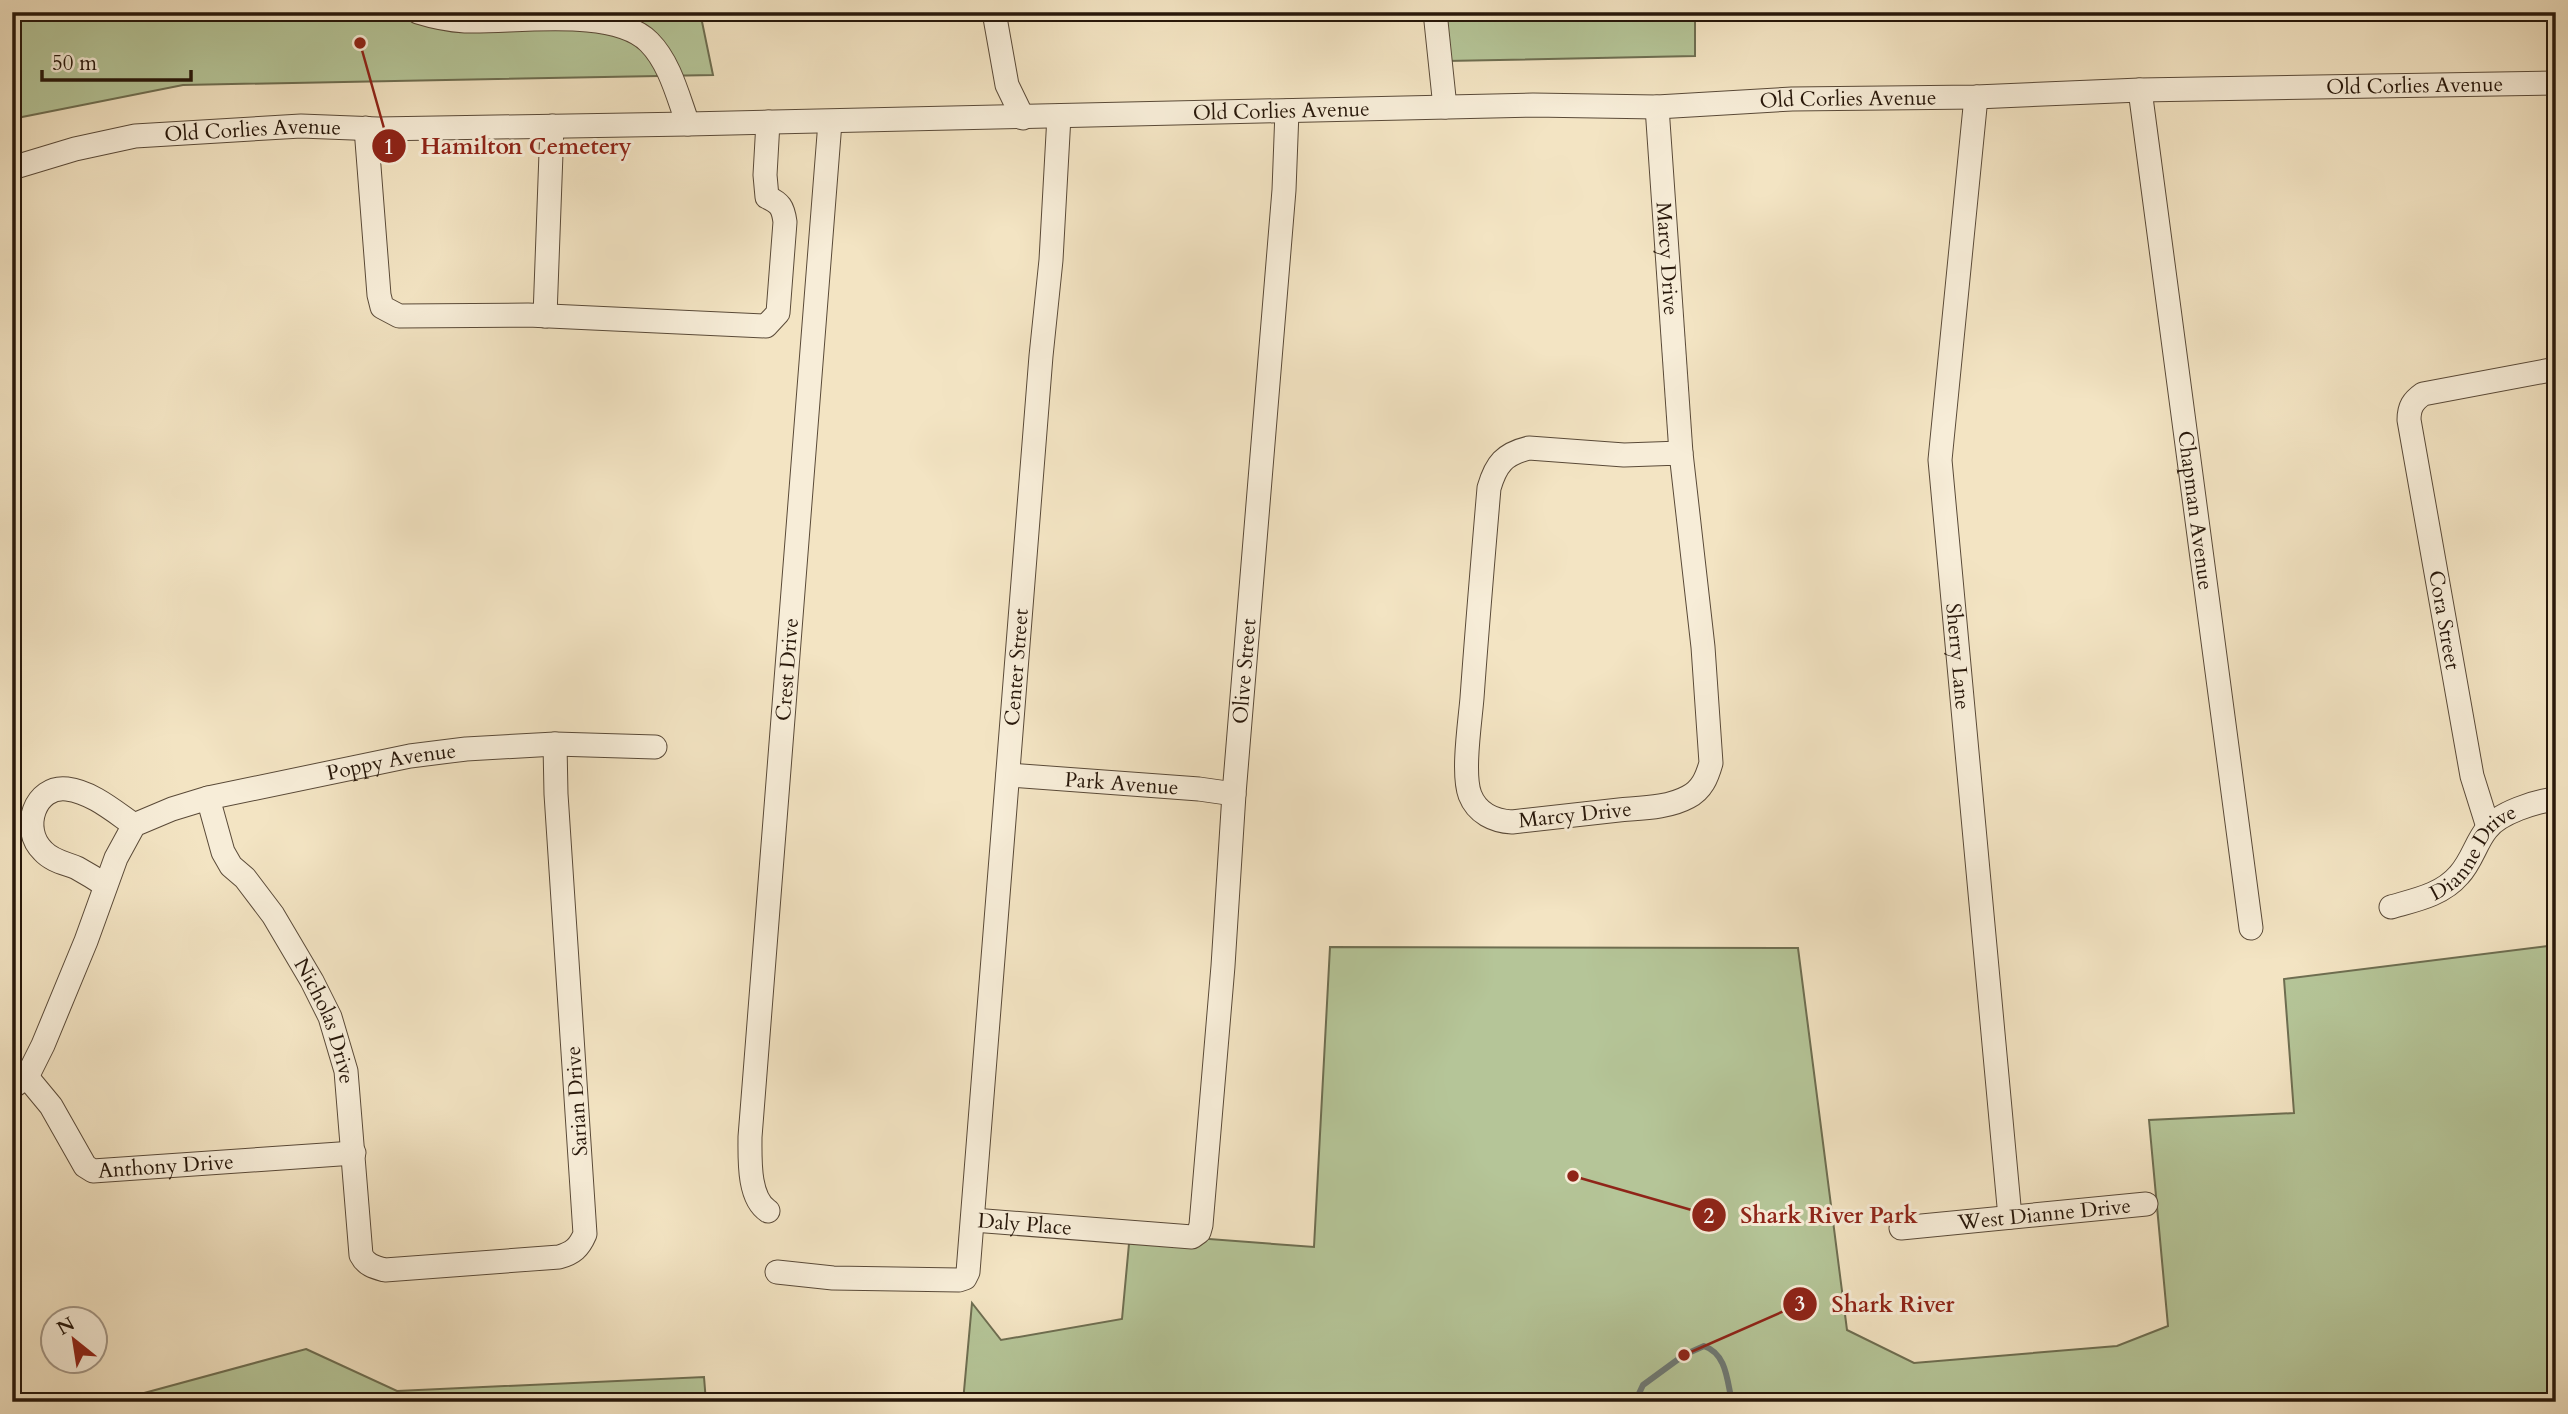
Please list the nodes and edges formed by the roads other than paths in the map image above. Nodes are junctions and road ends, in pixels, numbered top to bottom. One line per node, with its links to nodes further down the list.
1 (418, 12): 14 (street)
2 (994, 12): 11 (street)
3 (1435, 12): 7 (street)
4 (2556, 83): 5 (street, Old Corlies Avenue)
5 (2140, 90): 6 (street, Old Corlies Avenue); 31 (street, Chapman Avenue)
6 (1976, 97): 8 (street, Old Corlies Avenue); 36 (street, Sherry Lane)
7 (1446, 107): 8 (street, Old Corlies Avenue); 9 (street, Old Corlies Avenue)
8 (1657, 107): 20 (street, Marcy Drive)
9 (1287, 111): 10 (street, Old Corlies Avenue); 24 (street, Olive Street)
10 (1059, 116): 11 (street, Old Corlies Avenue); 23 (street, Center Street)
11 (1023, 118): 13 (street, Old Corlies Avenue)
12 (768, 122): 13 (street, Old Corlies Avenue); 14 (street, Old Corlies Avenue); 18 (street)
13 (830, 122): 35 (street, Crest Drive)
14 (688, 124): 15 (street, Old Corlies Avenue)
15 (552, 126): 16 (street, Old Corlies Avenue); 18 (street)
16 (366, 128): 17 (street, Old Corlies Avenue); 18 (street)
17 (12, 168)
18 (545, 316)
19 (2556, 369): 28 (street, Cora Street)
20 (1681, 453): 20 (street, Marcy Drive)
21 (555, 744): 22 (street, Poppy Avenue); 25 (street, Poppy Avenue); 40 (street, Sarian Drive)
22 (655, 747)
23 (1008, 775): 24 (street, Park Avenue); 37 (street, Center Street)
24 (1234, 794): 39 (street, Olive Street)
25 (208, 798): 27 (street, Poppy Avenue); 33 (street, Nicholas Drive)
26 (2556, 799): 28 (street, Dianne Drive)
27 (134, 825): 29 (street); 29 (street)
28 (2488, 827): 30 (street, Dianne Drive)
29 (105, 885): 32 (street)
30 (2391, 907)
31 (2251, 928)
32 (20, 1082): 33 (street, Anthony Drive)
33 (354, 1153): 40 (street, Nicholas Drive)
34 (2146, 1203): 36 (street, West Dianne Drive)
35 (768, 1211)
36 (2010, 1217): 38 (street, West Dianne Drive)
37 (973, 1220): 39 (street, Daly Place); 41 (street, Daly Place)
38 (1901, 1228)
39 (1199, 1232)
40 (372, 1267)
41 (777, 1272)

